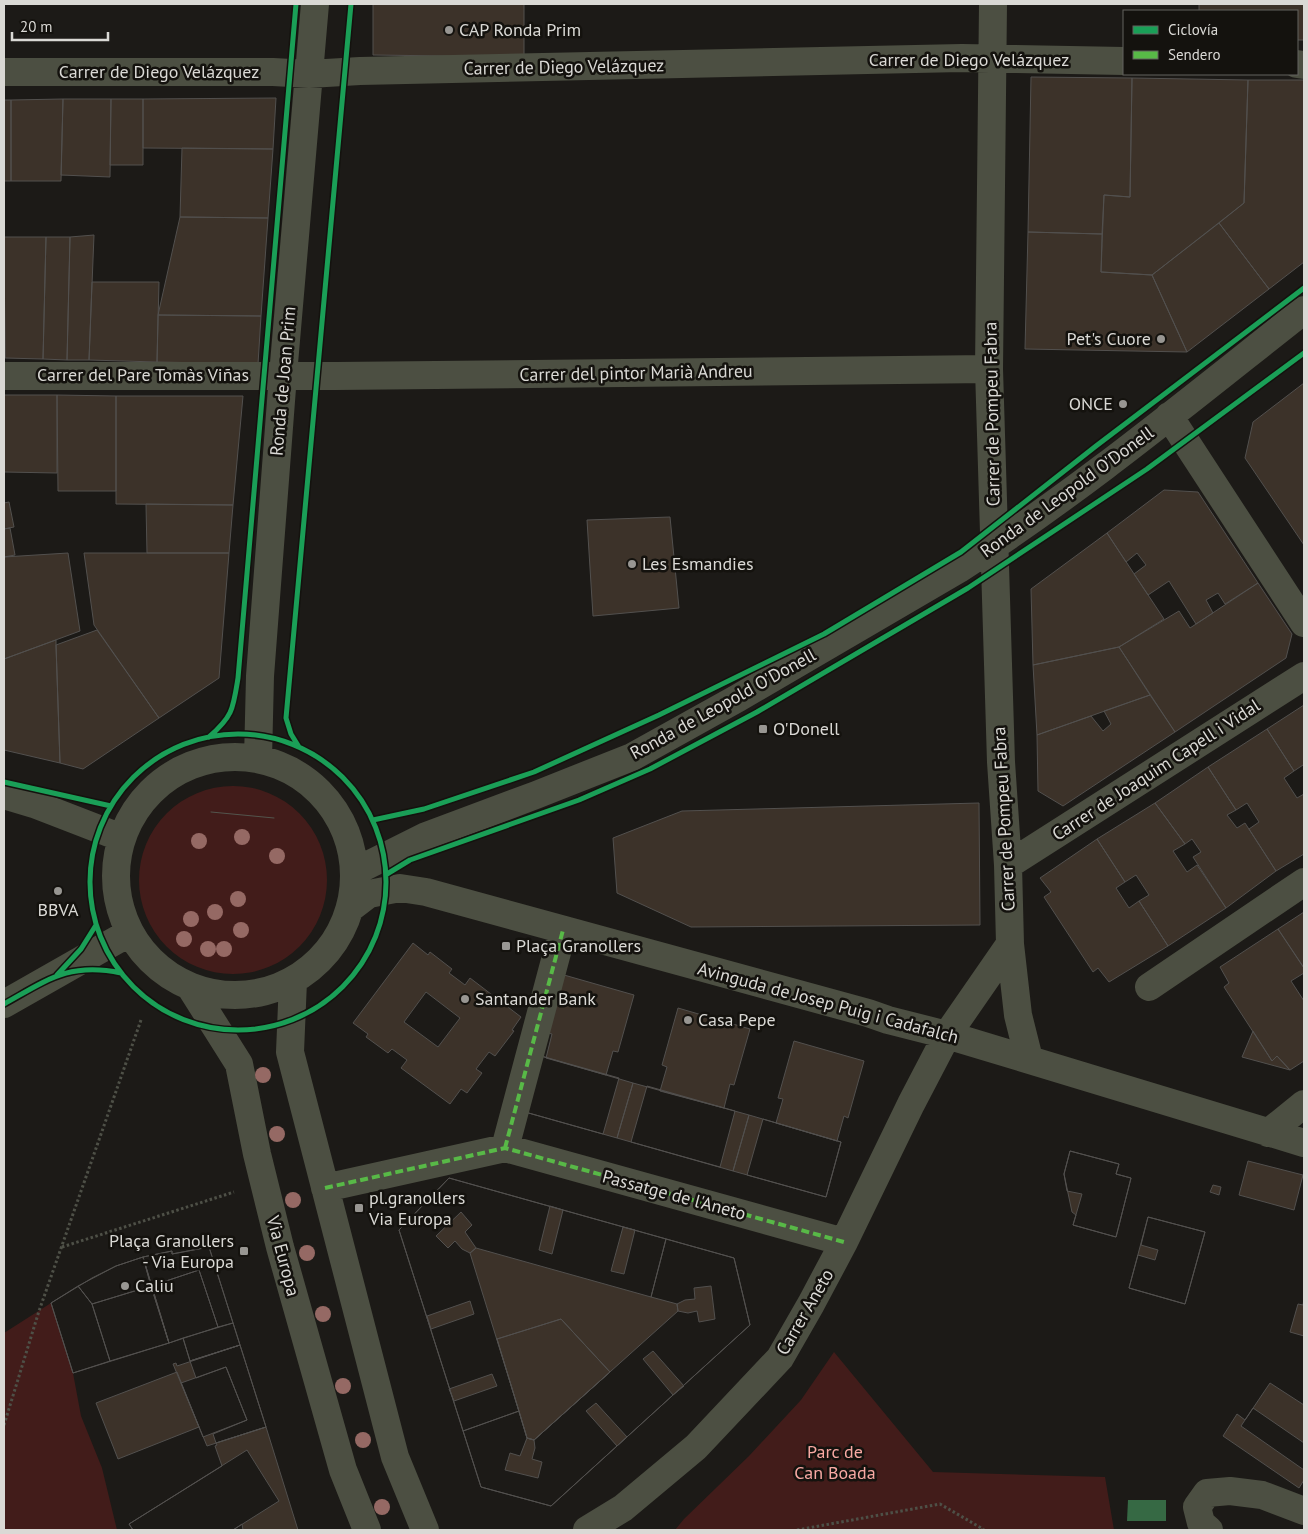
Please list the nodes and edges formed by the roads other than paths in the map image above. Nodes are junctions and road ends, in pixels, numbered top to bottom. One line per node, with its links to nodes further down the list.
1 (316, 4): 6 (street, Ronda de Joan Prim)
2 (993, 4): 3 (street, Carrer de Pompeu Fabra)
3 (992, 58): 4 (street, Carrer de Diego Velázquez); 6 (street, Carrer de Diego Velázquez); 8 (street, Carrer de Pompeu Fabra)
4 (1123, 61)
5 (4, 72): 6 (street, Carrer de Diego Velázquez)
6 (309, 74): 9 (street, Ronda de Joan Prim)
7 (1304, 310): 11 (street, Ronda de Leopold O'Donell)
8 (989, 369): 9 (street, Carrer del pintor Marià Andreu); 12 (street, Carrer de Pompeu Fabra)
9 (283, 375): 10 (street, Carrer del Pare Tomàs Viñas); 15 (street, Ronda de Joan Prim)
10 (4, 376)
11 (1169, 416): 12 (street, Ronda de Leopold O'Donell); 13 (street)
12 (994, 546): 18 (street, Carrer de Pompeu Fabra); 19 (street, Ronda de Leopold O'Donell)
13 (1304, 623)
14 (1304, 676): 18 (street, Carrer de Joaquim Capell i Vidal)
15 (258, 758): 17 (street); 19 (street)
16 (4, 795): 17 (street)
17 (122, 838): 23 (street)
18 (1008, 865): 24 (street, Carrer de Pompeu Fabra)
19 (356, 871): 21 (street)
20 (1304, 882): 26 (street)
21 (352, 907): 22 (street, Avinguda de Josep Puig i Cadafalch); 25 (street)
22 (563, 930): 29 (street, Avinguda de Josep Puig i Cadafalch); 34 (street)
23 (129, 932): 27 (street); 28 (street)
24 (1010, 944): 29 (street); 30 (street, Carrer de Pompeu Fabra)
25 (293, 981): 27 (street); 35 (street)
26 (1149, 987)
27 (191, 988): 38 (street, Via Europa)
28 (4, 1004)
29 (946, 1035): 30 (street, Avinguda de Josep Puig i Cadafalch); 36 (street, Carrer Aneto)
30 (1029, 1059): 32 (street, Avinguda de Josep Puig i Cadafalch)
31 (1304, 1104): 32 (street)
32 (1268, 1133): 33 (street, Avinguda de Josep Puig i Cadafalch)
33 (1304, 1143)
34 (504, 1148): 35 (street, Passatge de l'Aneto); 36 (street, Passatge de l'Aneto)
35 (325, 1188): 39 (street)
36 (844, 1242): 40 (street, Carrer Aneto)
37 (1304, 1511): 41 (street)
38 (367, 1530)
39 (425, 1530)
40 (587, 1530)
41 (1209, 1530)

